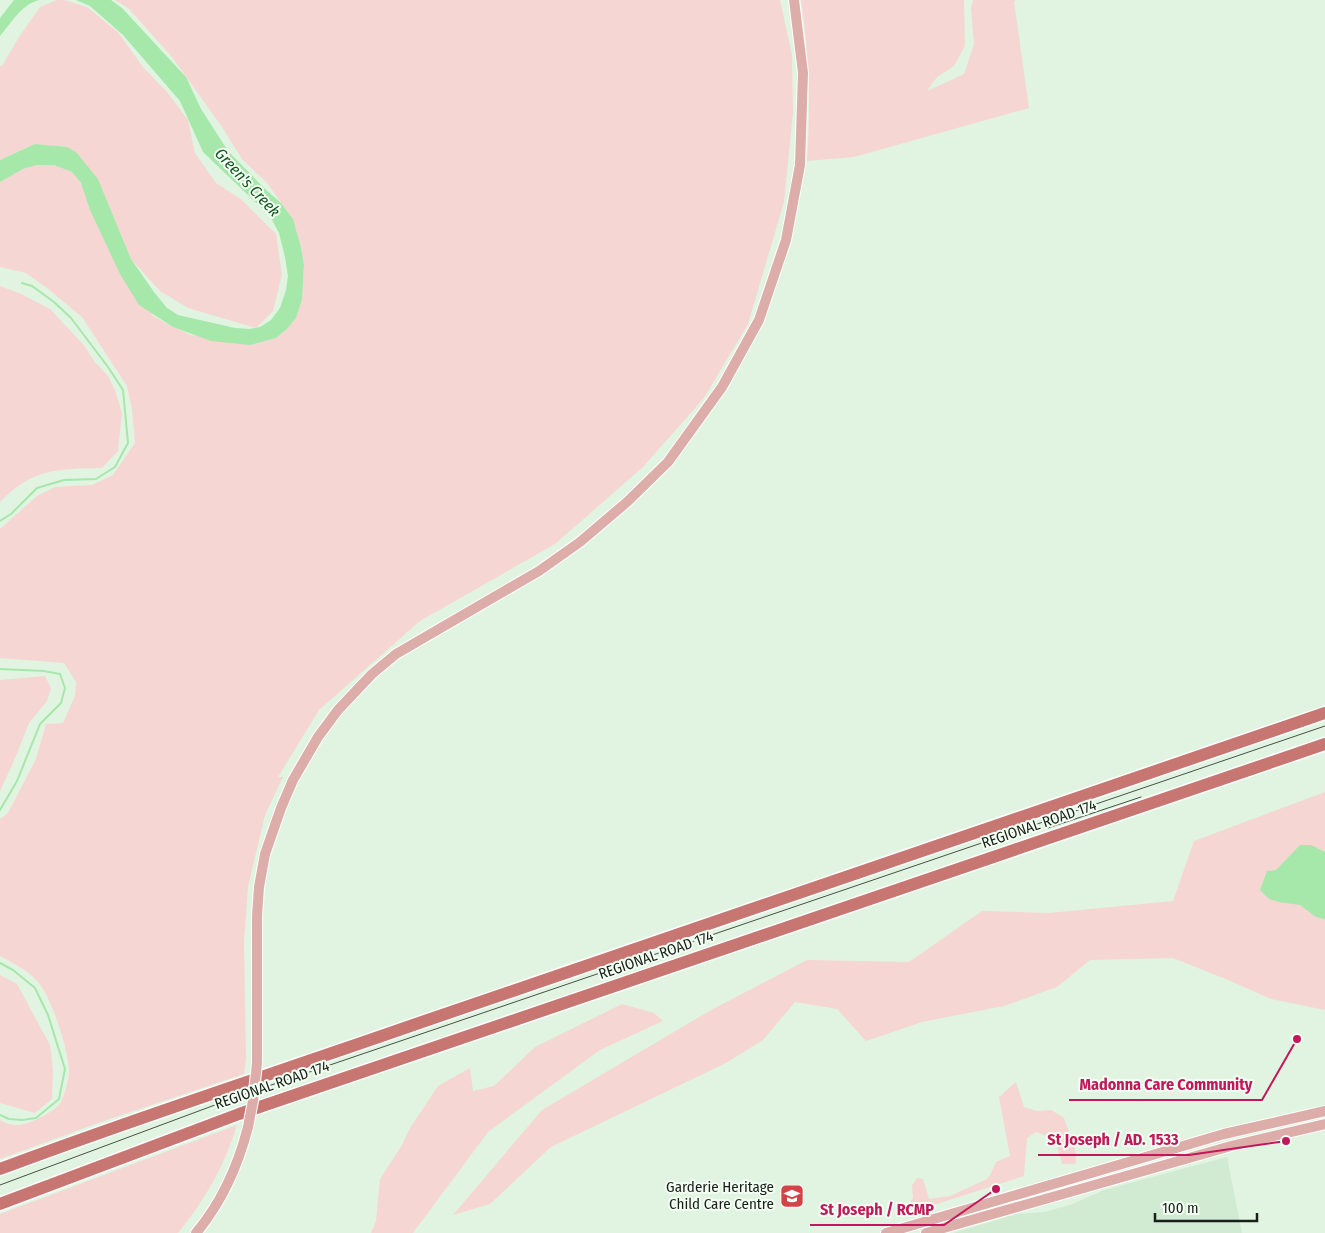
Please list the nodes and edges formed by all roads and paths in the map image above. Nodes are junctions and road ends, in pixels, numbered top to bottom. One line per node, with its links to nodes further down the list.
1 (794, 0): 12 (main road, bridge)
2 (1325, 713): 9 (highway, REGIONAL ROAD 174)
3 (1325, 744): 11 (highway, REGIONAL ROAD 174)
4 (1325, 1111): 5 (main road)
5 (1304, 1116): 7 (main road); 8 (main road)
6 (1325, 1124): 7 (main road)
7 (1308, 1127): 10 (main road)
8 (1135, 1160): 10 (main road); 13 (main road)
9 (0, 1169)
10 (1139, 1172): 14 (main road)
11 (0, 1204)
12 (196, 1233)
13 (886, 1233)
14 (926, 1233)

